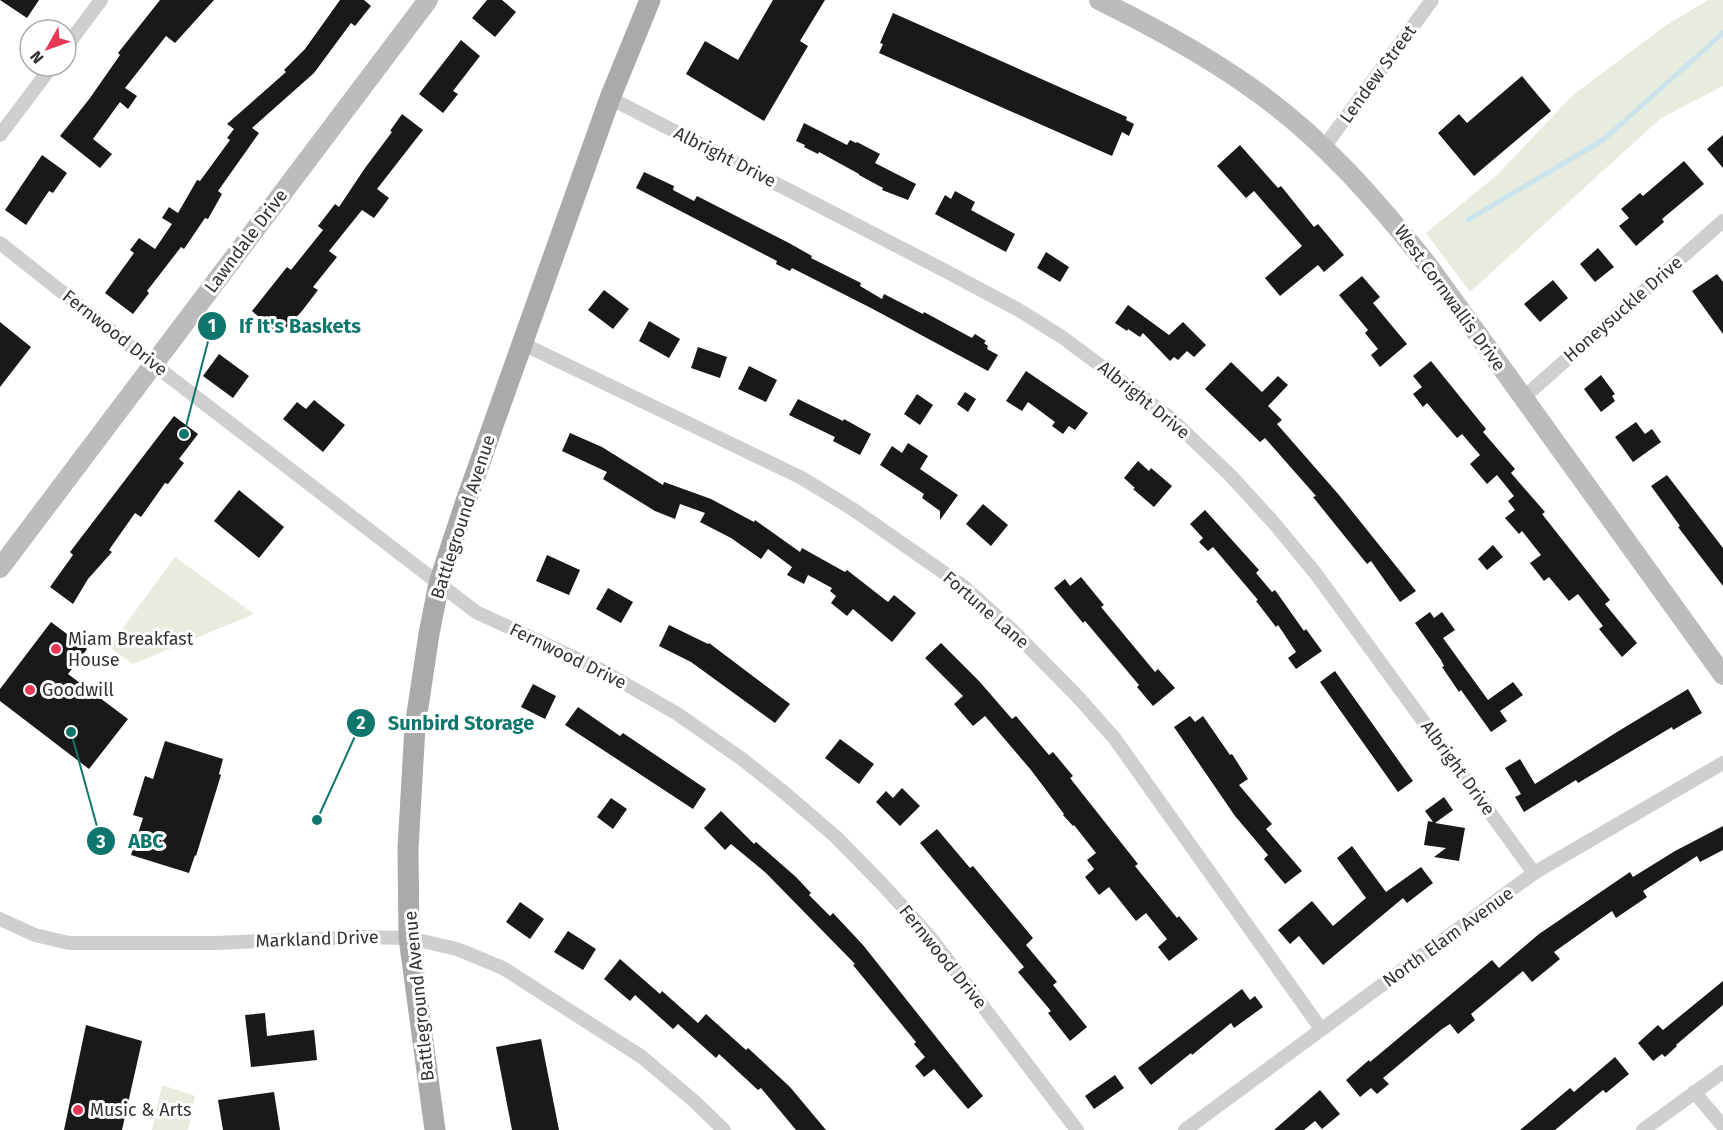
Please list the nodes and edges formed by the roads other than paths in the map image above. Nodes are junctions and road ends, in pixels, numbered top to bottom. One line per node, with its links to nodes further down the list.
1 (101, 0): 6 (street)
2 (428, 0): 14 (street, Lawndale Drive)
3 (650, 0): 8 (main road, Battleground Avenue)
4 (1099, 0): 10 (street, West Cornwallis Drive)
5 (1432, 0): 10 (street, Lendew Street)
6 (78, 31)
7 (43, 78): 9 (street)
8 (610, 98): 13 (main road, Battleground Avenue); 20 (street, Albright Drive)
9 (0, 135)
10 (1324, 147): 15 (street, West Cornwallis Drive)
11 (1723, 221): 15 (street, Honeysuckle Drive)
12 (0, 243): 14 (street, Fernwood Drive)
13 (521, 343): 17 (main road, Battleground Avenue); 23 (street, Fortune Lane)
14 (153, 364): 16 (street, Lawndale Drive); 17 (street, Fernwood Drive)
15 (1523, 398): 18 (street, West Cornwallis Drive)
16 (0, 568)
17 (439, 583): 22 (main road, Battleground Avenue); 29 (street, Fernwood Drive)
18 (1723, 675)
19 (1723, 763): 20 (street, North Elam Avenue)
20 (1534, 873): 23 (street, North Elam Avenue)
21 (0, 919): 22 (street, Markland Drive)
22 (409, 938): 27 (main road, Battleground Avenue); 28 (street, Markland Drive)
23 (1322, 1029): 30 (street, North Elam Avenue)
24 (1723, 1072): 25 (street)
25 (1694, 1092): 26 (street); 31 (street)
26 (1723, 1126)
27 (435, 1130)
28 (724, 1130)
29 (1077, 1130)
30 (1185, 1130)
31 (1643, 1130)

